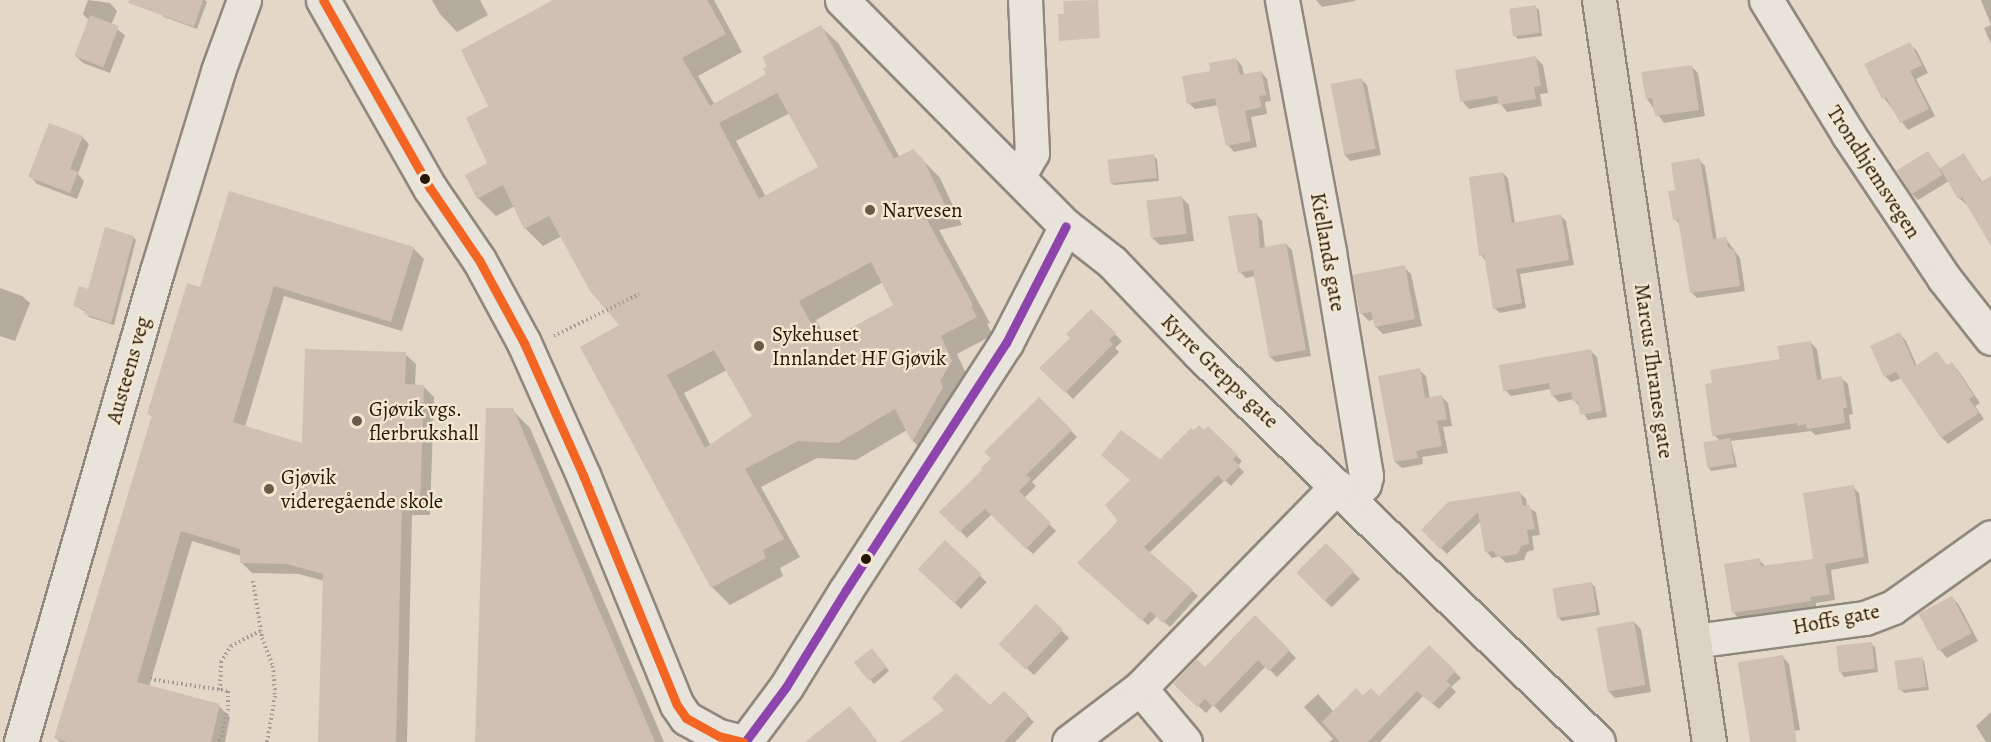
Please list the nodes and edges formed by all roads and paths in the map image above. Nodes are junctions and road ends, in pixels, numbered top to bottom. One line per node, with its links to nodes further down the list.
1 (244, 0): 21 (street, Austeens veg)
2 (323, 0): 24 (street)
3 (842, 0): 8 (street, Kyrre Grepps gate)
4 (1025, 0): 8 (street)
5 (1282, 0): 13 (street, Kiellands gate)
6 (1599, 0): 17 (main road, Marcus Thranes gate)
7 (1766, 0): 11 (street, Trondhjemsvegen)
8 (1018, 177): 9 (street, Kyrre Grepps gate)
9 (1066, 226): 13 (street, Kyrre Grepps gate); 24 (street)
10 (639, 294): 12 (path)
11 (1991, 338)
12 (546, 341)
13 (1343, 492): 19 (street, Kiellands gate); 27 (street, Kyrre Grepps gate)
14 (1991, 537): 17 (street, Hoffs gate)
15 (252, 581): 16 (path)
16 (261, 631): 20 (path); 23 (path)
17 (1694, 641): 28 (main road, Marcus Thranes gate)
18 (150, 679): 20 (path)
19 (1140, 688): 25 (street, Kiellands gate); 26 (street)
20 (220, 690): 22 (path)
21 (21, 742)
22 (220, 742)
23 (267, 742)
24 (744, 742)
25 (1069, 742)
26 (1185, 742)
27 (1598, 742)
28 (1709, 742)

